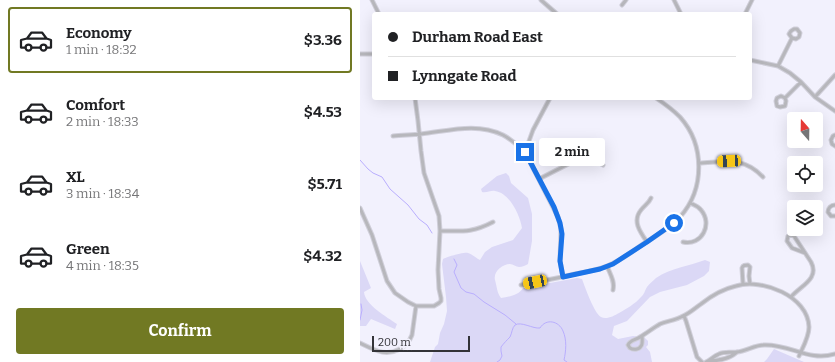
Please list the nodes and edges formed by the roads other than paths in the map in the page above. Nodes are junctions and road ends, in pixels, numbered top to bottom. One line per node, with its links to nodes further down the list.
1 (372, 0): 7 (street)
2 (541, 0): 8 (street)
3 (626, 0): 6 (street)
4 (674, 0): 9 (street)
5 (752, 0): 10 (street)
6 (622, 5)
7 (378, 12)
8 (555, 12)
9 (680, 12)
10 (746, 12)
11 (792, 38): 15 (street)
12 (360, 54): 13 (street)
13 (372, 54)
14 (752, 60): 15 (street)
15 (778, 66): 17 (street)
16 (835, 75): 18 (street)
17 (801, 82): 18 (street); 19 (street)
18 (815, 97): 23 (street)
19 (785, 98)
20 (415, 100): 24 (street)
21 (549, 100): 28 (street)
22 (659, 100): 29 (street)
23 (835, 111)
24 (420, 134): 26 (street); 28 (street); 39 (street)
25 (835, 135): 27 (street)
26 (393, 136)
27 (835, 146)
28 (525, 152): 32 (street)
29 (699, 163): 31 (street); 34 (street)
30 (603, 165): 32 (street)
31 (762, 177)
32 (539, 179): 44 (street)
33 (651, 198): 40 (street)
34 (690, 203): 40 (street); 41 (street)
35 (835, 205): 37 (street)
36 (360, 208): 50 (street)
37 (835, 216)
38 (493, 222): 39 (street)
39 (440, 231): 50 (street)
40 (647, 242): 43 (street)
41 (683, 242)
42 (805, 253): 42 (street); 49 (street)
43 (607, 266): 44 (street); 48 (street)
44 (563, 277): 47 (street)
45 (743, 284): 46 (street); 46 (street); 51 (street)
46 (750, 284): 49 (street)
47 (521, 285)
48 (613, 290)
49 (791, 297): 56 (street)
50 (416, 306): 53 (street)
51 (684, 316): 52 (street); 59 (street)
52 (642, 336): 52 (street)
53 (360, 343)
54 (737, 352): 56 (street); 60 (street); 60 (street)
55 (835, 354): 58 (street)
56 (799, 356): 57 (street)
57 (805, 358)
58 (825, 360)
59 (702, 362)
60 (707, 362)

